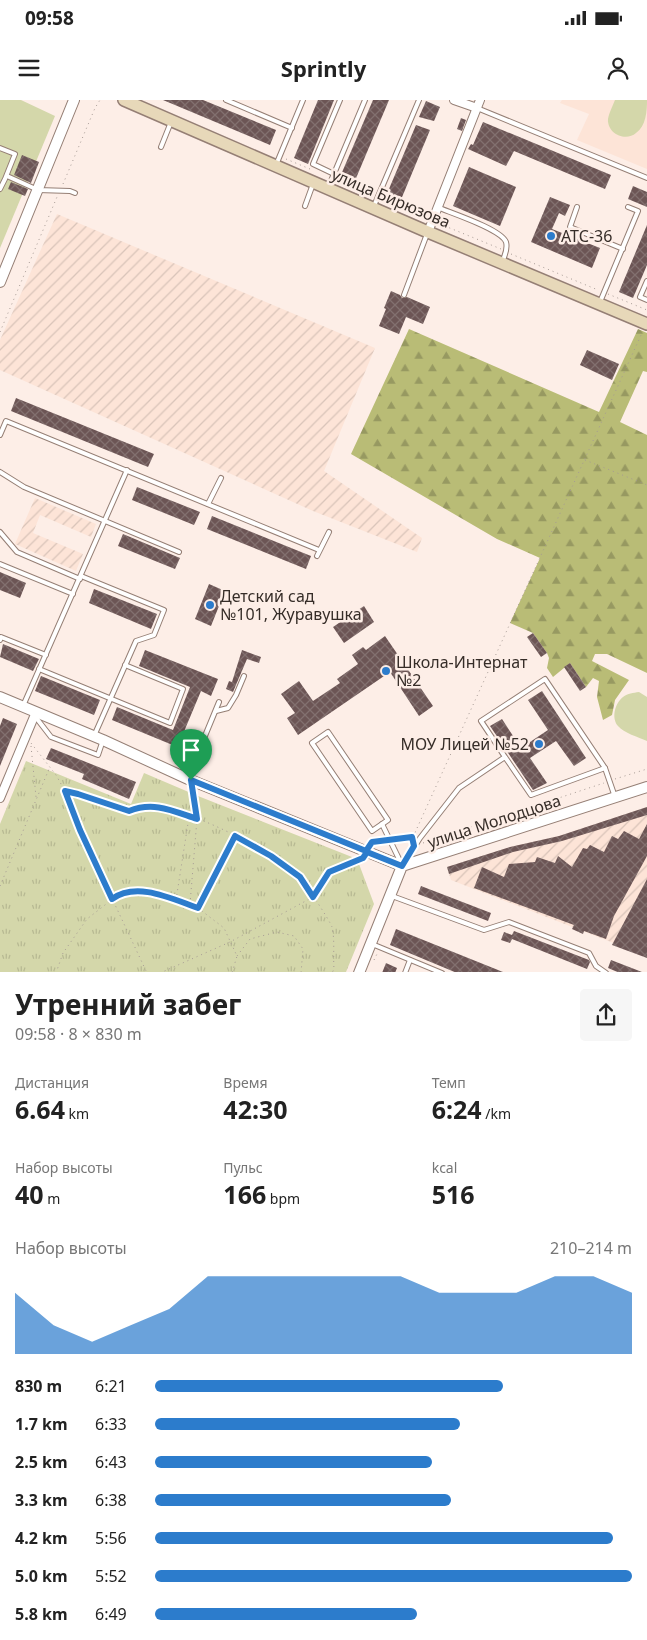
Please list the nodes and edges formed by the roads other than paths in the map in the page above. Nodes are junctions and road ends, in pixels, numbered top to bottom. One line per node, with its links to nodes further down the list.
1 (74, 100): 20 (street)
2 (124, 100): 10 (main road, улица Бирюзова)
3 (226, 100): 11 (lane)
4 (304, 100): 11 (lane)
5 (340, 100): 18 (lane)
6 (365, 100): 18 (lane)
7 (419, 100): 22 (lane)
8 (454, 100): 9 (street)
9 (478, 104): 17 (lane); 25 (street)
10 (171, 120): 12 (lane); 14 (main road, улица Бирюзова)
11 (292, 128): 14 (lane)
12 (161, 147)
13 (0, 148): 15 (lane)
14 (278, 161): 16 (main road, улица Бирюзова)
15 (6, 176): 19 (lane); 20 (lane)
16 (315, 177): 18 (main road, улица Бирюзова); 23 (lane)
17 (647, 178)
18 (332, 180): 22 (main road, улица Бирюзова)
19 (0, 187)
20 (38, 190): 21 (lane); 31 (street)
21 (75, 193)
22 (375, 203): 27 (main road, улица Бирюзова)
23 (305, 206)
24 (628, 206): 28 (lane)
25 (437, 207): 27 (street); 29 (lane)
26 (577, 207): 28 (lane)
27 (430, 226): 29 (main road, улица Бирюзова); 32 (lane)
28 (623, 249): 34 (lane)
29 (504, 257): 34 (main road, улица Бирюзова)
30 (647, 281): 33 (lane)
31 (0, 282)
32 (404, 295)
33 (647, 300)
34 (600, 304): 35 (main road, улица Бирюзова)
35 (647, 323)
36 (0, 435): 37 (lane)
37 (127, 470): 40 (lane); 41 (lane)
38 (0, 472): 41 (lane)
39 (221, 478): 40 (lane)
40 (208, 504): 44 (lane)
41 (105, 521): 45 (lane); 48 (lane)
42 (0, 532): 48 (lane)
43 (329, 532): 44 (lane)
44 (319, 550): 46 (lane)
45 (179, 552)
46 (318, 556)
47 (0, 564): 49 (lane)
48 (80, 577): 49 (lane); 52 (lane)
49 (73, 594): 51 (lane)
50 (0, 640): 51 (lane)
51 (46, 655): 53 (lane)
52 (125, 665): 55 (lane); 55 (lane)
53 (39, 669): 55 (lane); 58 (lane)
54 (244, 676): 59 (lane)
55 (110, 698): 61 (lane)
56 (1, 700): 58 (street)
57 (219, 702): 59 (lane)
58 (23, 706): 60 (street)
59 (216, 710): 64 (lane)
60 (35, 713): 61 (street); 61 (lane); 66 (street)
61 (98, 738): 64 (street)
62 (504, 757): 63 (lane); 63 (lane); 69 (lane)
63 (605, 768): 67 (lane)
64 (189, 780): 69 (street)
65 (647, 787): 67 (street, улица Молодцова)
66 (0, 797)
67 (615, 798): 69 (street, улица Молодцова)
68 (382, 824): 68 (lane); 69 (lane)
69 (402, 866): 70 (street)
70 (390, 895): 71 (street); 76 (lane)
71 (375, 946): 72 (lane); 73 (street)
72 (410, 960): 74 (lane); 75 (lane)
73 (359, 972)
74 (405, 972)
75 (442, 972)
76 (606, 972)

